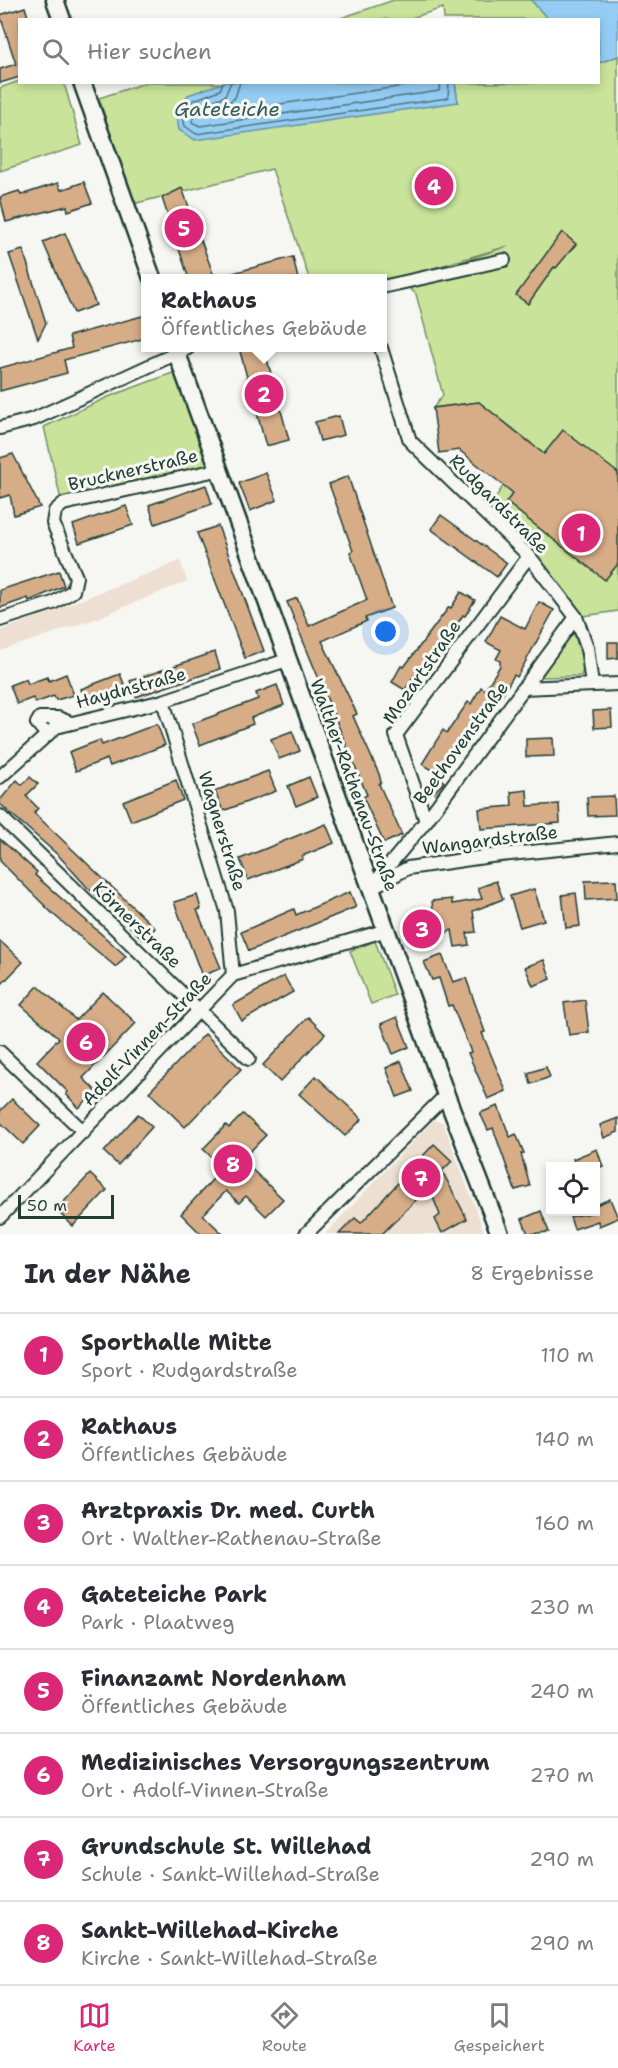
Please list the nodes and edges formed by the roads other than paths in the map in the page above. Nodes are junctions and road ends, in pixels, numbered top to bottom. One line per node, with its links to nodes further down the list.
1 (55, 0): 2 (street)
2 (61, 18)
3 (83, 84): 5 (street)
4 (504, 260): 6 (street)
5 (150, 274)
6 (387, 286)
7 (176, 352): 10 (street)
8 (181, 352): 11 (street, Walther-Rathenau-Straße)
9 (382, 352): 12 (street, Rudgardstraße)
10 (0, 428)
11 (221, 469): 14 (street, Brucknerstraße); 15 (street, Walther-Rathenau-Straße)
12 (529, 556): 13 (street, Rudgardstraße); 22 (street, Mozartstraße)
13 (576, 617): 17 (street, Rudgardstraße); 18 (street, Beethovenstraße)
14 (0, 620)
15 (287, 660): 19 (street, Haydnstraße); 24 (street, Walther-Rathenau-Straße)
16 (618, 684): 17 (street)
17 (592, 685): 18 (street)
18 (523, 688): 22 (street, Beethovenstraße)
19 (163, 701): 20 (street, Haydnstraße); 26 (street, Wagnerstraße)
20 (0, 777)
21 (0, 816): 27 (street, Körnerstraße)
22 (426, 821): 24 (street, Beethovenstraße)
23 (618, 843): 24 (street, Wangardstraße)
24 (371, 887): 25 (street, Walther-Rathenau-Straße)
25 (387, 930): 26 (street, Adolf-Vinnen-Straße); 30 (street, Walther-Rathenau-Straße)
26 (233, 975): 27 (street, Adolf-Vinnen-Straße)
27 (200, 1011): 29 (street, Körnerstraße); 31 (street, Adolf-Vinnen-Straße)
28 (0, 1052): 31 (street)
29 (249, 1059)
30 (446, 1095): 33 (street); 34 (street, Walther-Rathenau-Straße)
31 (84, 1132): 32 (street, Adolf-Vinnen-Straße)
32 (0, 1217)
33 (306, 1234)
34 (500, 1234)

